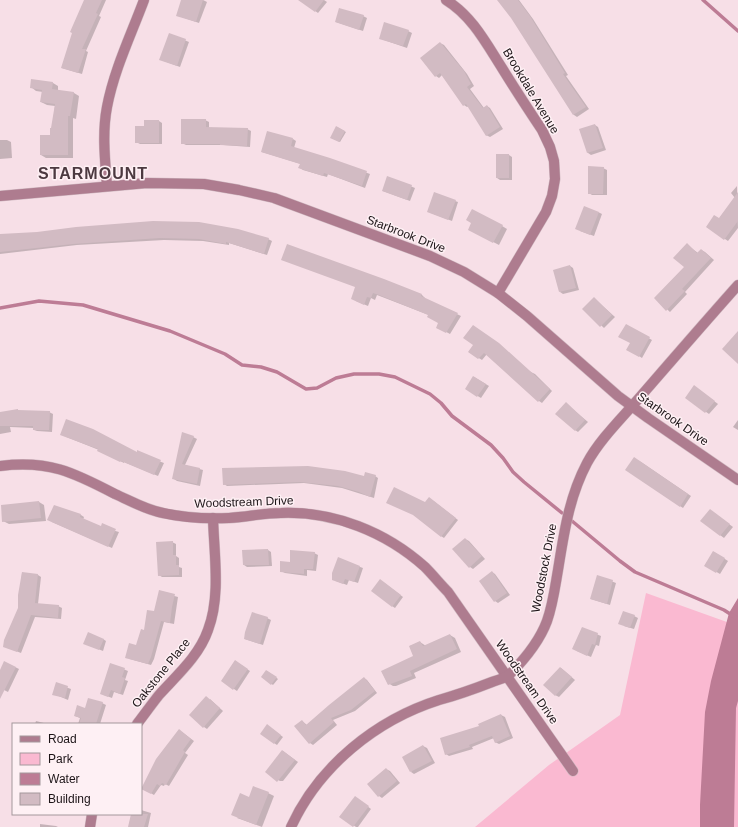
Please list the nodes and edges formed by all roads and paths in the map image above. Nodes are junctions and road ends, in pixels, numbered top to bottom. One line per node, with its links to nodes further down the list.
1 (144, 0): 3 (street)
2 (446, 0): 6 (street, Brookdale Avenue)
3 (106, 186): 4 (street, Starbrook Drive); 6 (street, Starbrook Drive)
4 (0, 196)
5 (738, 285): 7 (street, Woodstock Drive)
6 (498, 294): 7 (street, Starbrook Drive)
7 (632, 406): 9 (street, Starbrook Drive); 11 (street, Woodstock Drive)
8 (0, 466): 10 (street, Woodstream Drive)
9 (738, 480)
10 (213, 518): 11 (street, Woodstream Drive); 12 (street, Oakstone Place)
11 (507, 677): 13 (street, Woodstream Drive); 16 (street, Woodstock Drive)
12 (137, 723)
13 (573, 771)
14 (92, 815): 15 (street)
15 (90, 827)
16 (291, 827)

